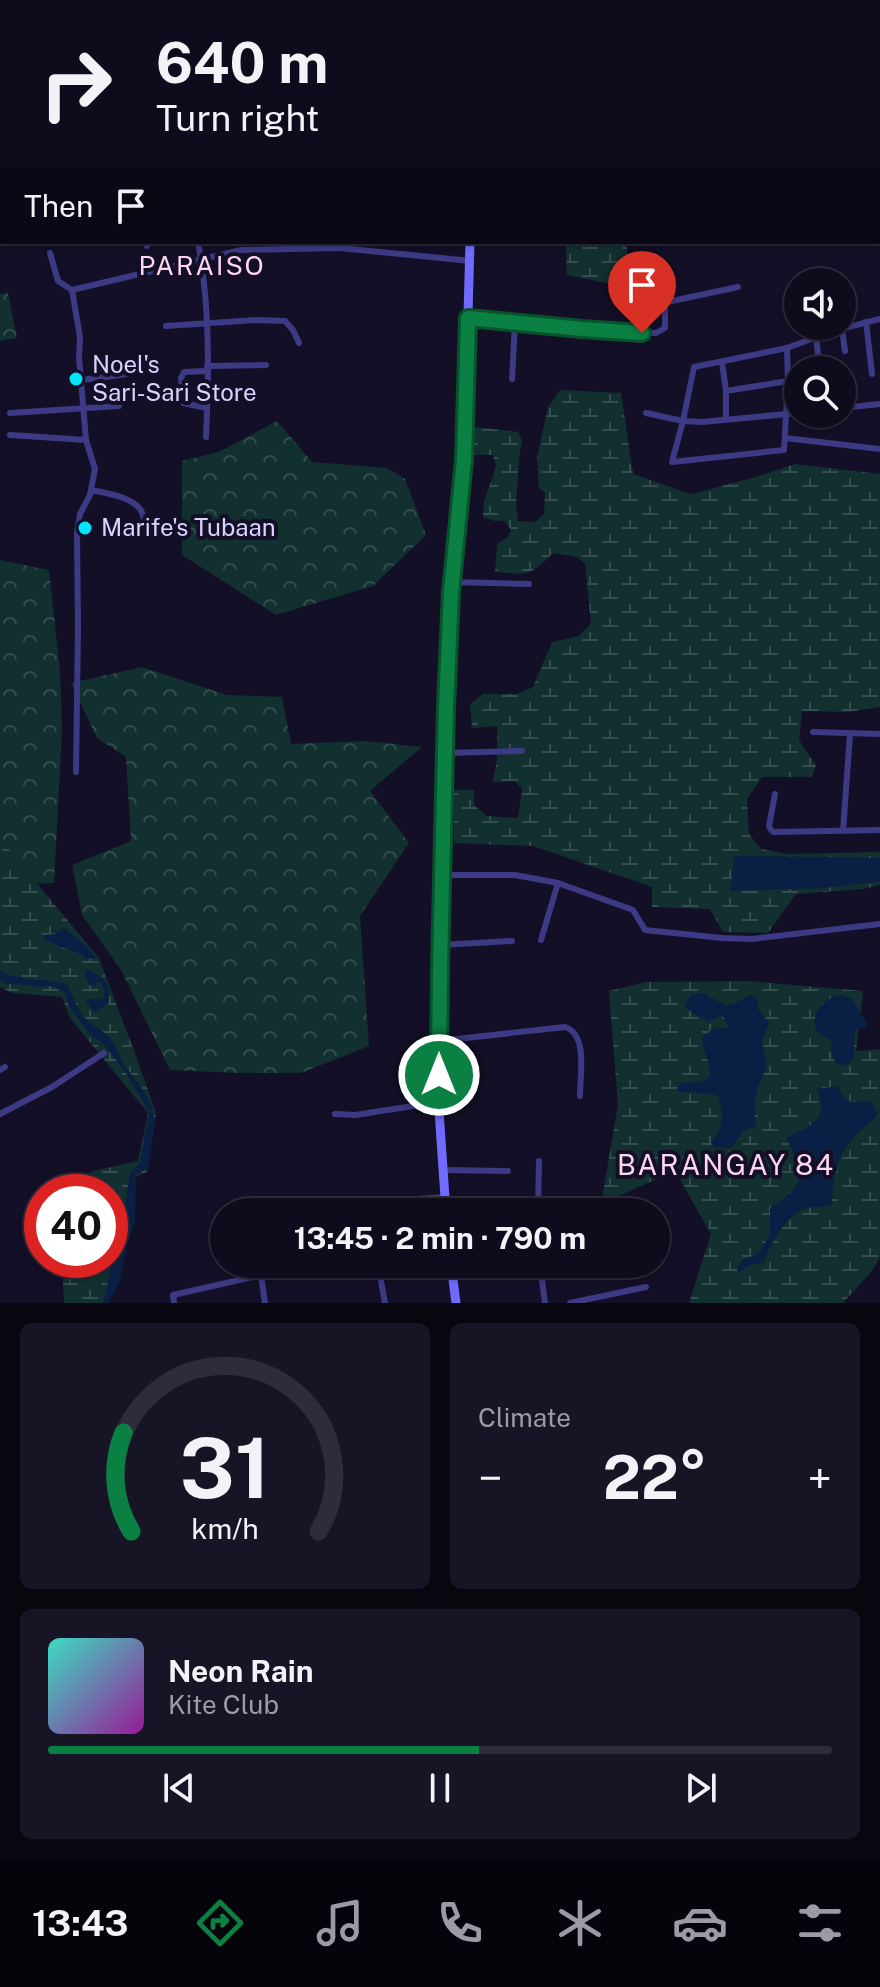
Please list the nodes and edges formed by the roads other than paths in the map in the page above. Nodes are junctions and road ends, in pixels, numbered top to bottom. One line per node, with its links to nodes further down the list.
1 (198, 244): 4 (street)
2 (470, 244): 5 (street)
3 (50, 253): 7 (street)
4 (201, 259): 5 (street); 7 (street); 10 (street)
5 (471, 261): 8 (street)
6 (738, 287): 12 (street)
7 (72, 290): 27 (street)
8 (468, 318): 12 (street); 48 (street)
9 (880, 319): 11 (street)
10 (205, 322): 14 (street); 17 (street); 23 (street)
11 (866, 322): 13 (street); 25 (street)
12 (515, 323): 26 (street)
13 (856, 325)
14 (166, 326)
15 (808, 340): 18 (street)
16 (844, 340): 19 (street)
17 (299, 343)
18 (787, 348): 20 (street); 21 (street)
19 (845, 351)
20 (787, 356)
21 (722, 362): 29 (street); 39 (street)
22 (266, 365): 23 (street)
23 (207, 369): 33 (street); 33 (street)
24 (128, 374): 27 (street)
25 (872, 374)
26 (512, 379)
27 (82, 380): 34 (street)
28 (784, 382): 29 (street)
29 (726, 391): 38 (street)
30 (880, 404): 32 (street)
31 (119, 406): 34 (street)
32 (856, 407)
33 (207, 408): 42 (street)
34 (84, 410): 35 (street); 44 (street)
35 (10, 413)
36 (646, 413): 39 (street)
37 (784, 414): 38 (street)
38 (726, 419): 39 (street)
39 (683, 421): 43 (street)
40 (785, 428): 43 (street)
41 (10, 435): 44 (street)
42 (206, 437)
43 (785, 438): 45 (street)
44 (86, 440): 46 (street)
45 (880, 449)
46 (91, 490): 47 (street); 55 (street)
47 (146, 528)
48 (451, 582): 49 (street); 54 (street)
49 (529, 584)
50 (813, 732): 51 (street)
51 (850, 734): 52 (street); 58 (street)
52 (880, 734)
53 (522, 751): 54 (street)
54 (445, 753): 59 (street)
55 (76, 772)
56 (775, 794): 58 (street)
57 (880, 830): 58 (street)
58 (843, 831)
59 (442, 875): 60 (street); 64 (street)
60 (558, 883): 61 (street); 62 (street)
61 (880, 924)
62 (541, 940)
63 (512, 941): 64 (street)
64 (440, 945): 65 (street)
65 (439, 1041): 67 (street); 68 (street)
66 (104, 1053): 69 (street)
67 (580, 1096)
68 (439, 1102): 70 (street); 72 (street)
69 (0, 1114)
70 (335, 1114)
71 (539, 1161): 76 (street)
72 (443, 1170): 73 (street); 74 (street)
73 (508, 1171)
74 (445, 1197): 75 (street)
75 (431, 1198)
76 (538, 1198)
77 (248, 1278): 83 (street)
78 (261, 1278): 84 (street)
79 (380, 1278): 85 (street)
80 (453, 1278): 86 (street)
81 (542, 1278): 87 (street)
82 (646, 1287): 88 (street)
83 (174, 1303)
84 (265, 1303)
85 (383, 1303)
86 (456, 1303)
87 (545, 1303)
88 (570, 1303)

